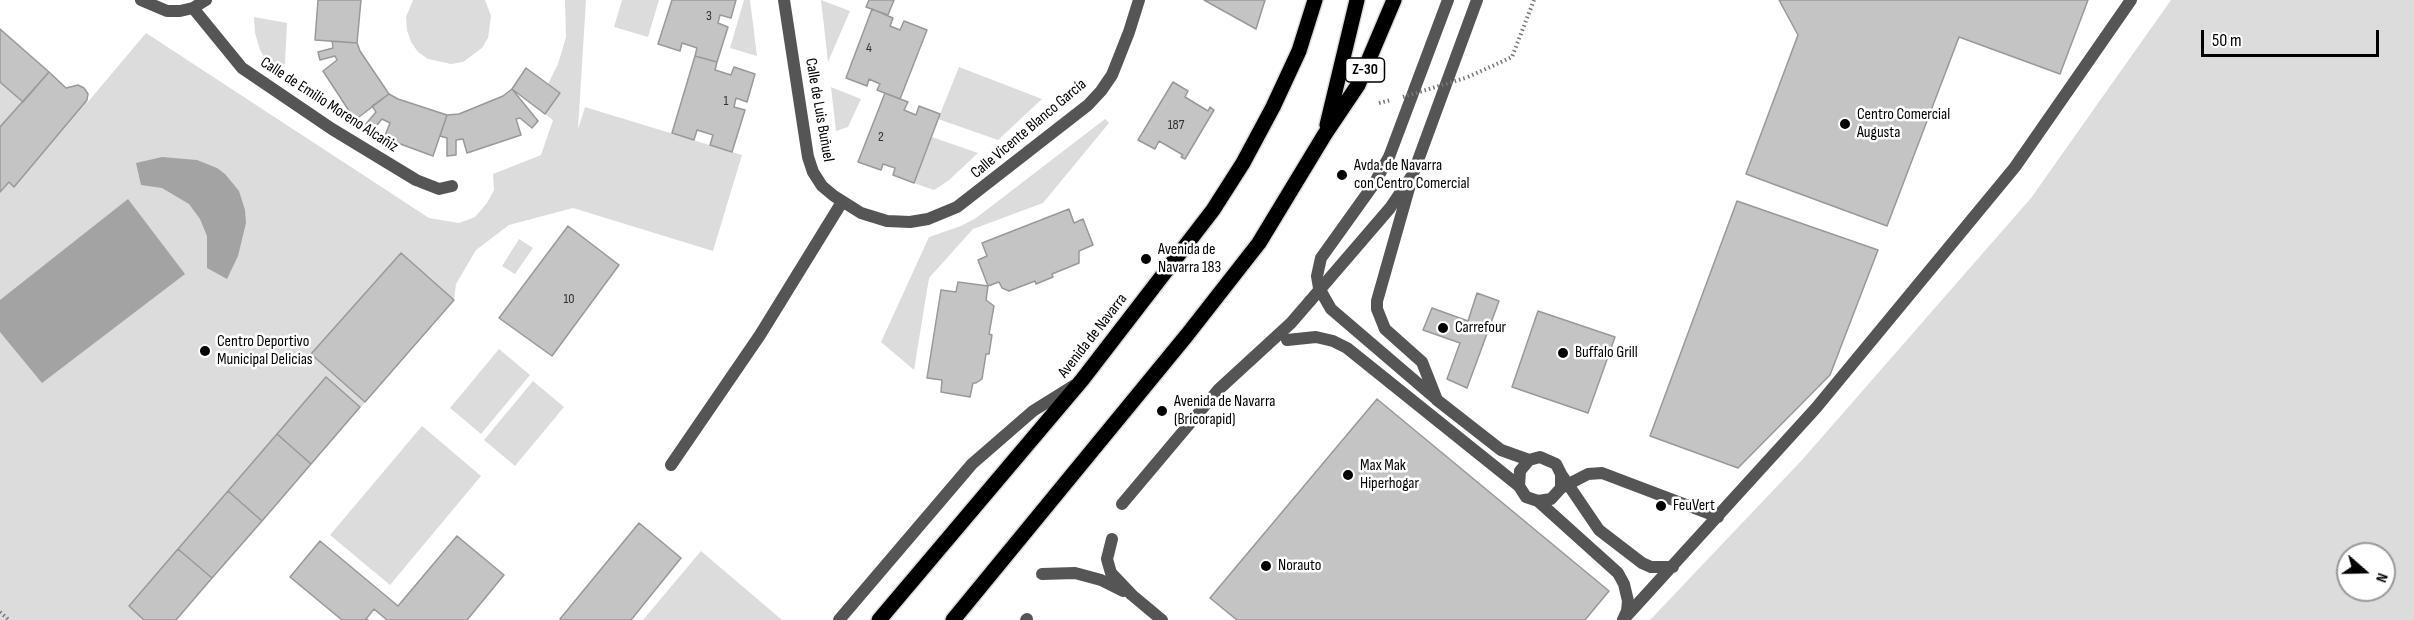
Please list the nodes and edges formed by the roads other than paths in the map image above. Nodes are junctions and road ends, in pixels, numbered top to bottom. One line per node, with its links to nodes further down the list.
1 (141, 0): 12 (street)
2 (206, 0): 12 (street)
3 (784, 0): 17 (street, Calle de Luis Buñuel)
4 (1139, 0): 18 (street, Calle Vicente Blanco García)
5 (1304, 0): 13 (main road)
6 (1315, 0): 13 (main road)
7 (1357, 0): 14 (main road)
8 (1394, 0): 14 (main road, Z-30)
9 (1448, 0): 21 (street)
10 (1477, 0): 15 (street)
11 (2131, 0): 28 (street)
12 (193, 8): 16 (street, Calle de Emilio Moreno Alcañiz)
13 (1299, 51): 20 (main road, Avenida de Navarra)
14 (1325, 134): 35 (main road)
15 (1413, 174): 19 (street, bridge); 21 (street)
16 (452, 186)
17 (842, 202): 18 (street, Calle de Luis Buñuel); 23 (street)
18 (887, 221)
19 (1310, 301): 25 (street); 27 (street)
20 (1082, 380): 33 (street); 34 (main road, Avenida de Navarra)
21 (1437, 400): 22 (street)
22 (1529, 460): 24 (street); 25 (street)
23 (671, 465)
24 (1564, 482): 26 (street); 28 (street); 30 (street)
25 (1519, 486): 26 (street)
26 (1538, 501): 37 (street)
27 (1122, 504)
28 (1718, 517): 30 (street)
29 (1112, 539): 32 (street)
30 (1673, 567): 37 (street)
31 (1042, 574): 32 (street)
32 (1132, 596): 36 (street)
33 (839, 620)
34 (879, 620)
35 (953, 620)
36 (1162, 620)
37 (1623, 620)

